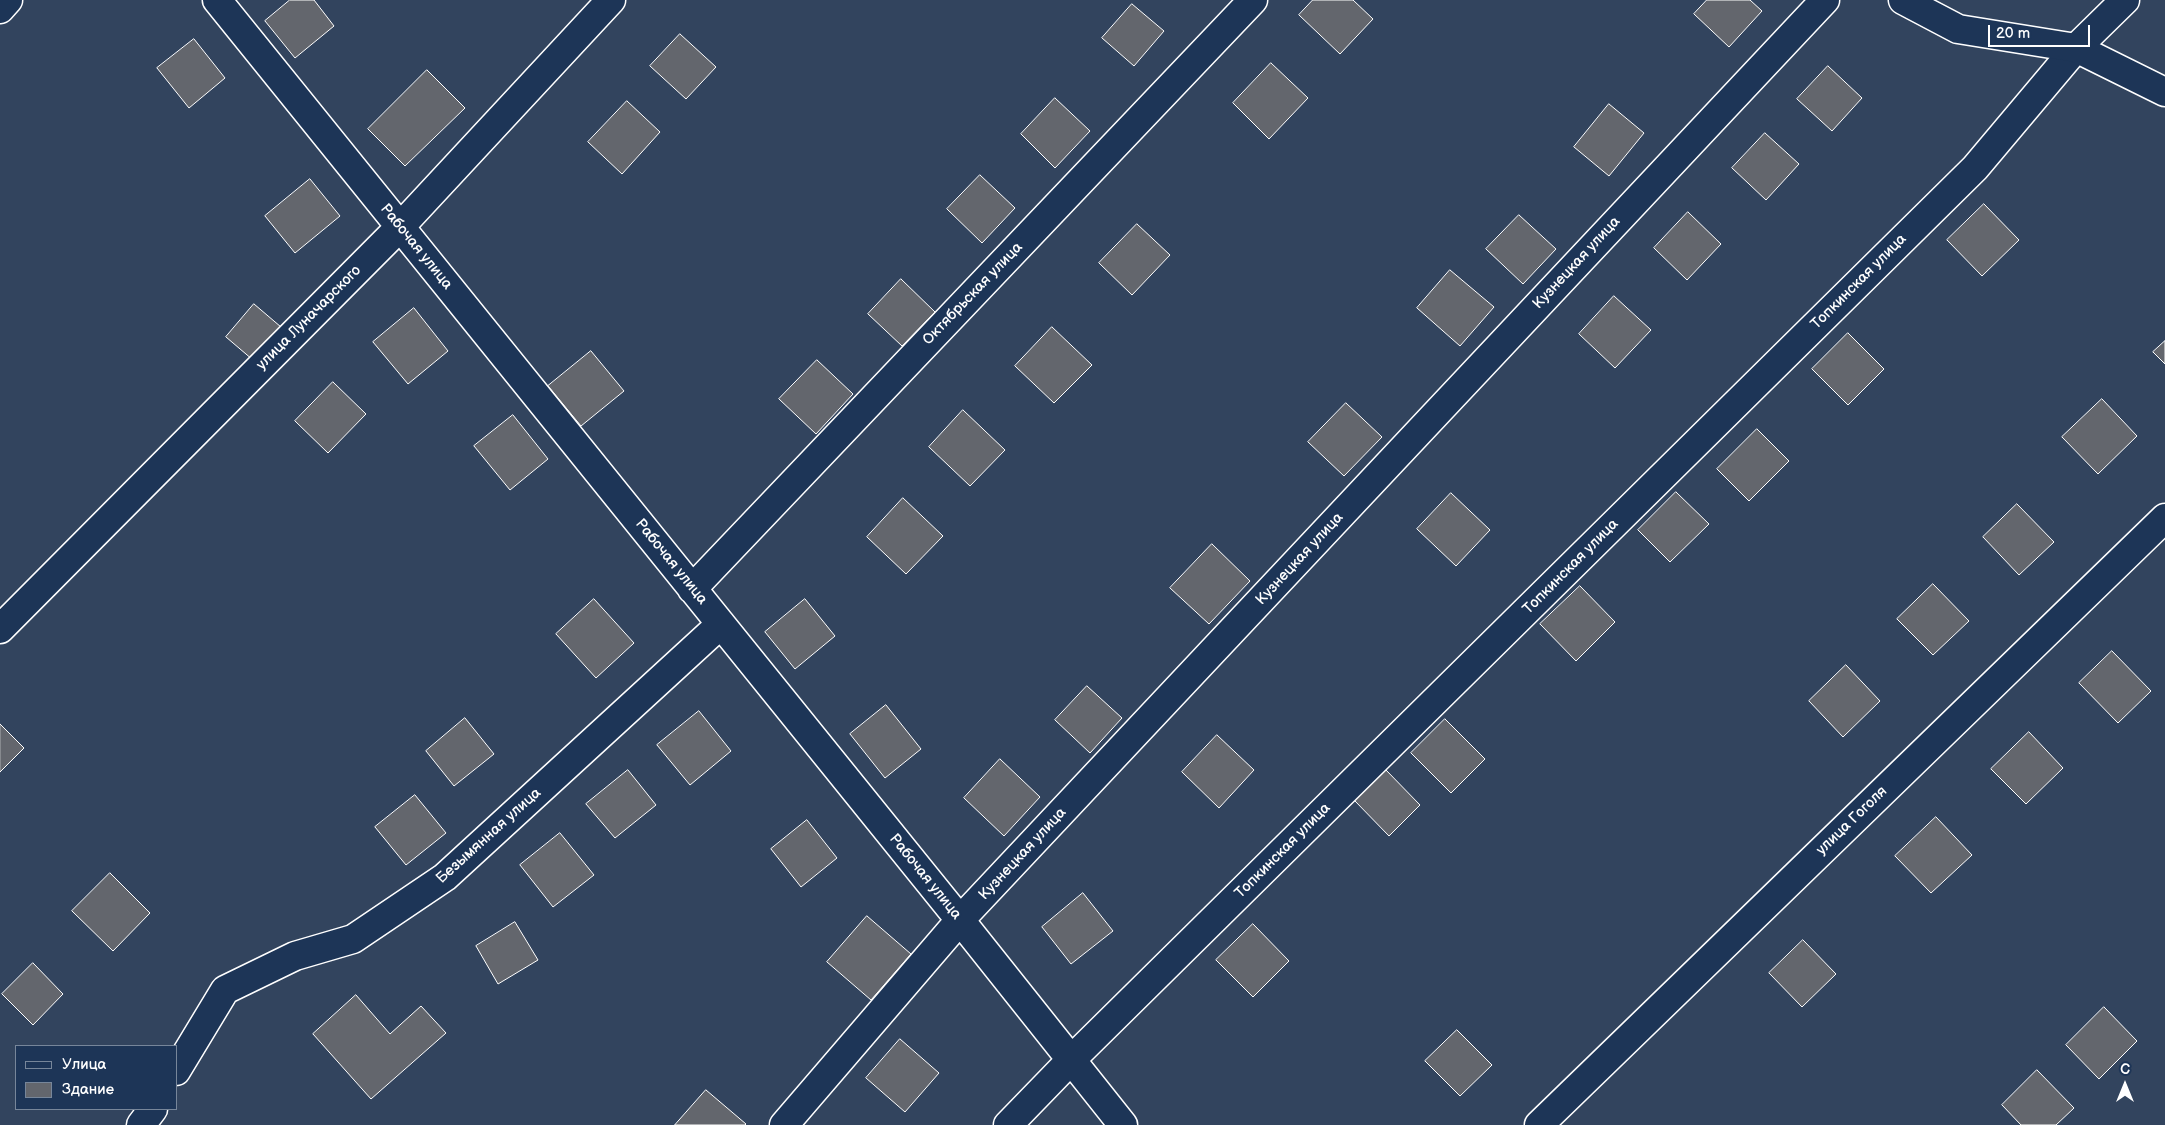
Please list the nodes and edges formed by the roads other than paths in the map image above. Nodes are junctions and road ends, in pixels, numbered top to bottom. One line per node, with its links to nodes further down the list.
1 (8, 0): 8 (street)
2 (217, 0): 11 (street, Рабочая улица)
3 (611, 0): 11 (street, улица Луначарского)
4 (1253, 0): 13 (street, Октябрьская улица)
5 (1825, 0): 16 (street, Кузнецкая улица)
6 (1903, 0): 9 (street)
7 (2125, 0): 9 (street, Топкинская улица)
8 (0, 9)
9 (2076, 48): 10 (street); 17 (street, Топкинская улица)
10 (2165, 92)
11 (400, 227): 13 (street, Рабочая улица); 15 (street, улица Луначарского)
12 (2165, 518): 24 (street, улица Гоголя)
13 (692, 589): 14 (street, Рабочая улица)
14 (721, 624): 16 (street, Рабочая улица); 18 (street, Безымянная улица)
15 (0, 629)
16 (960, 920): 17 (street, Рабочая улица); 21 (street, Кузнецкая улица)
17 (1072, 1060): 22 (street, Топкинская улица); 23 (street, Рабочая улица)
18 (178, 1069)
19 (151, 1110): 20 (street)
20 (141, 1125)
21 (784, 1125)
22 (1008, 1125)
23 (1123, 1125)
24 (1539, 1125)

